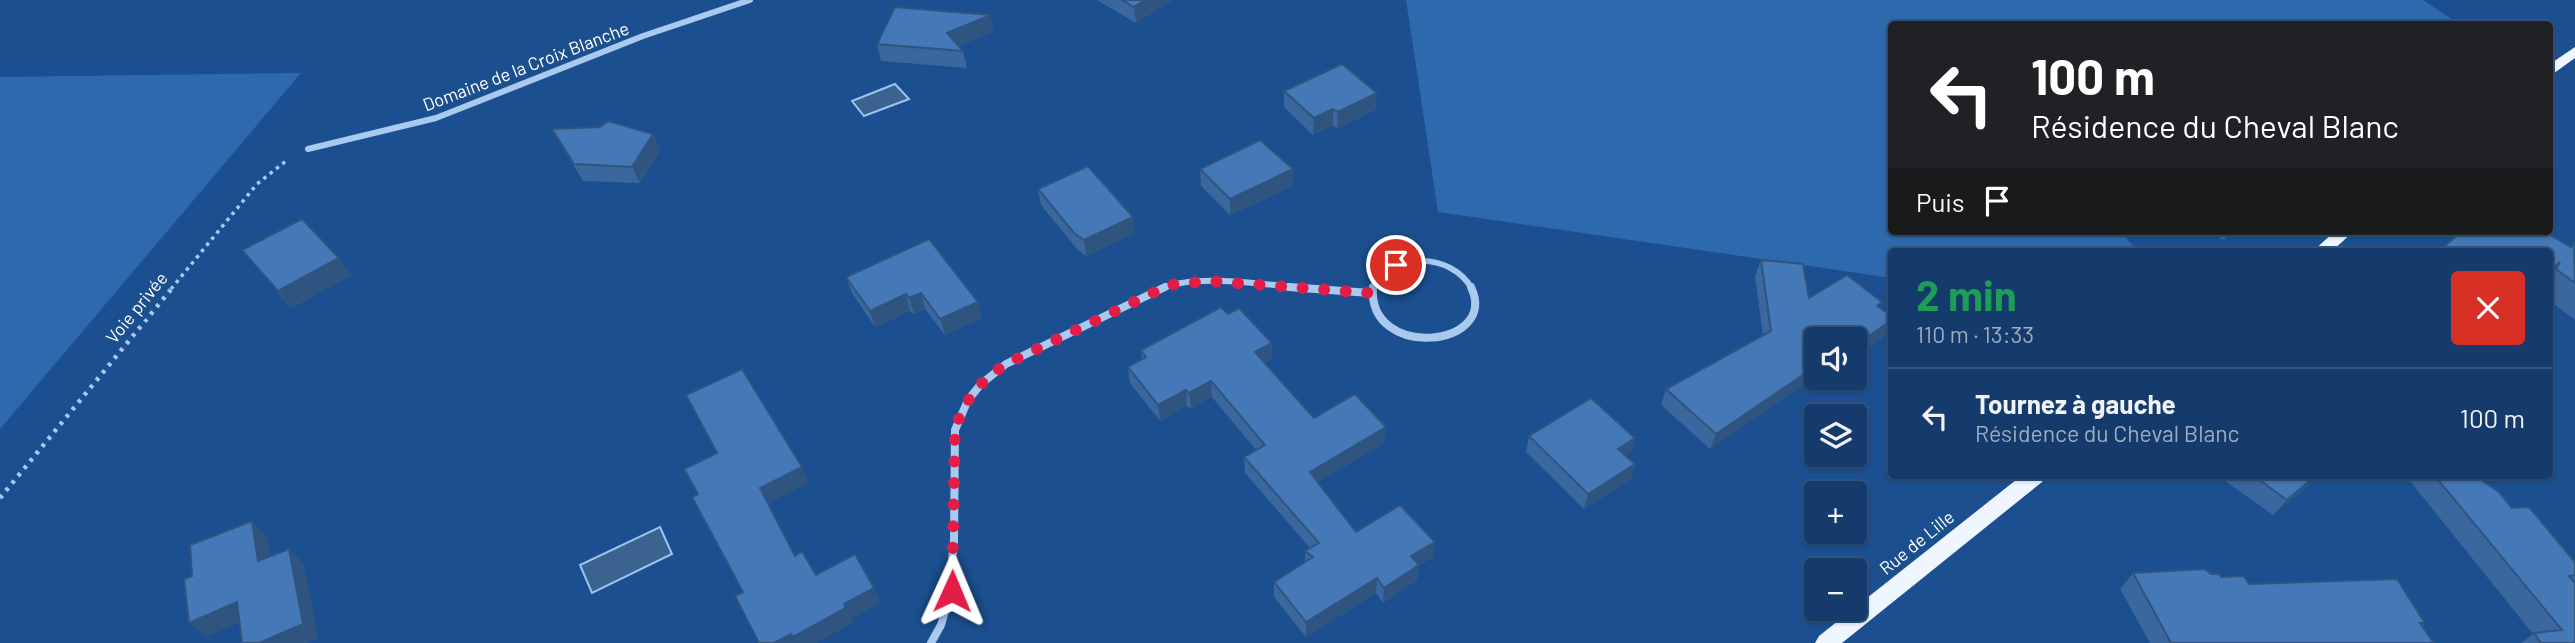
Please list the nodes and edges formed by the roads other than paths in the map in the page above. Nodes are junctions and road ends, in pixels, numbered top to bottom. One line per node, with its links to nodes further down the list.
1 (750, 0): 4 (street, Domaine de la Croix Blanche)
2 (2575, 51): 3 (main road)
3 (2553, 69)
4 (308, 149)
5 (2341, 235): 6 (main road)
6 (2325, 248)
7 (1370, 293): 7 (street); 9 (street)
8 (2031, 479): 10 (main road, Rue de Lille)
9 (931, 643)
10 (1826, 643)

